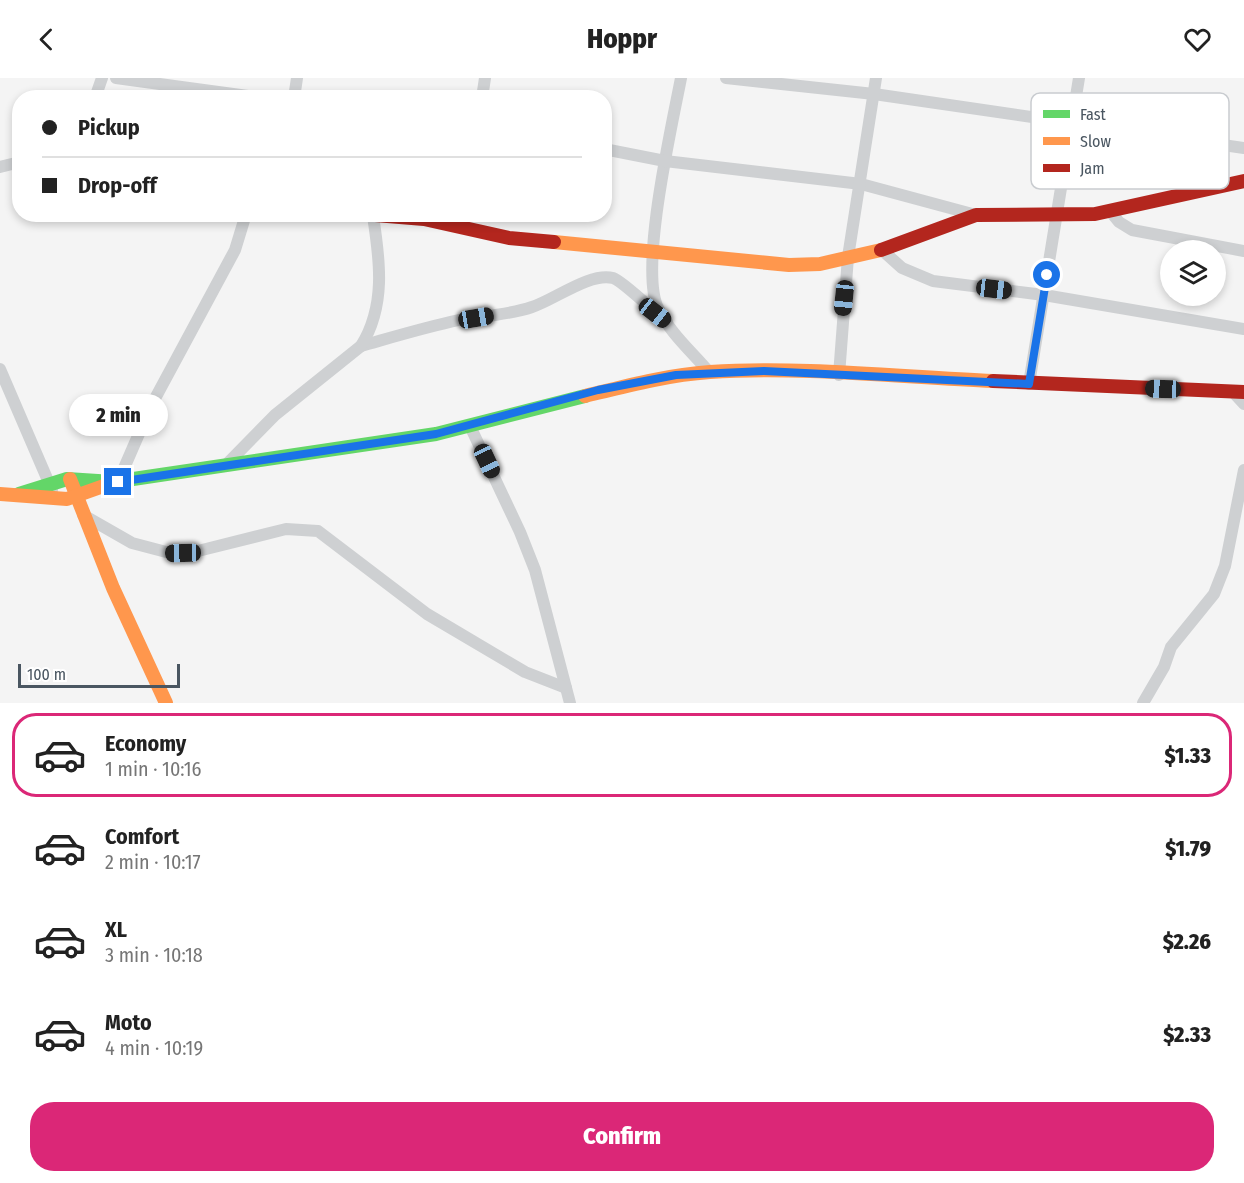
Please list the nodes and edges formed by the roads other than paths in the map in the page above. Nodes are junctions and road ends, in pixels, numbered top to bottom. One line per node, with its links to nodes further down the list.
1 (116, 78): 6 (street)
2 (681, 78): 13 (street)
3 (726, 78): 8 (street)
4 (876, 78): 8 (street)
5 (1078, 78): 7 (street)
6 (204, 90)
7 (1076, 93)
8 (874, 94): 9 (street); 15 (street)
9 (1031, 118)
10 (1229, 146): 11 (street)
11 (1244, 148)
12 (612, 150): 13 (street)
13 (665, 160): 15 (street); 27 (street)
14 (1244, 181): 16 (main road)
15 (861, 184): 20 (street); 28 (street)
16 (1229, 184)
17 (1062, 189): 21 (street)
18 (1208, 189): 19 (main road)
19 (1110, 211): 21 (main road); 26 (street)
20 (976, 215): 21 (main road); 25 (main road)
21 (1058, 216): 29 (street)
22 (244, 222): 44 (street)
23 (370, 222): 32 (street)
24 (466, 222): 27 (main road)
25 (882, 250): 28 (main road); 29 (street)
26 (1244, 251)
27 (653, 252): 28 (main road); 30 (street)
28 (848, 258): 35 (street)
29 (1044, 295): 31 (street); 36 (street)
30 (667, 322): 32 (street); 34 (street)
31 (1244, 329)
32 (361, 346): 40 (street)
33 (0, 369): 43 (street)
34 (709, 372): 35 (main road); 39 (main road)
35 (840, 375): 36 (main road)
36 (1029, 384): 37 (main road)
37 (1238, 392): 38 (street)
38 (1244, 404)
39 (470, 426): 40 (main road); 50 (street)
40 (225, 466): 44 (main road)
41 (1244, 470): 53 (street)
42 (70, 479): 43 (main road); 44 (main road); 47 (main road)
43 (50, 482): 46 (main road); 48 (street)
44 (115, 482): 47 (main road)
45 (0, 494): 46 (main road)
46 (18, 494): 48 (main road)
47 (76, 496): 48 (main road); 49 (main road)
48 (55, 500)
49 (83, 515): 50 (street); 51 (main road)
50 (566, 688): 52 (street)
51 (166, 703)
52 (570, 703)
53 (1143, 703)

